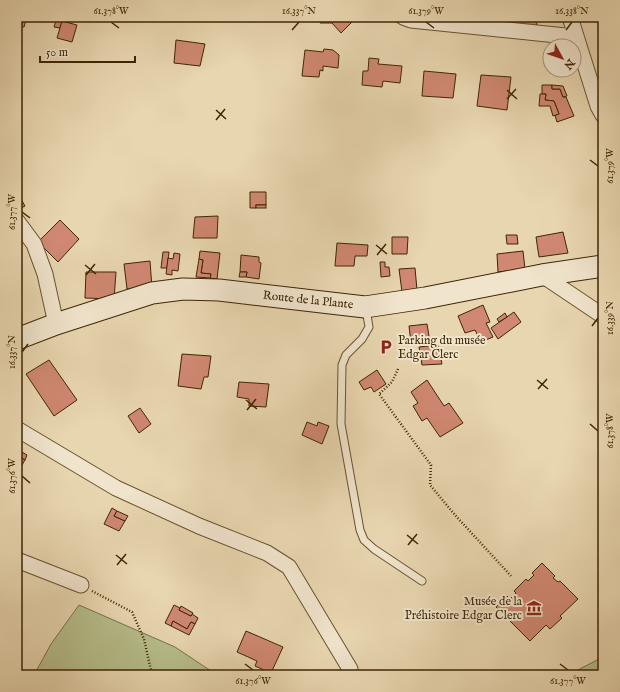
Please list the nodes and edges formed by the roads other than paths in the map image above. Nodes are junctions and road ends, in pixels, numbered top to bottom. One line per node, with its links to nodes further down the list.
1 (403, 17): 3 (street)
2 (570, 17): 3 (street)
3 (576, 37): 4 (street)
4 (603, 115)
5 (17, 221): 10 (street)
6 (603, 266): 7 (main road, Route de la Plante)
7 (542, 275): 8 (main road, Route de la Plante); 9 (street)
8 (366, 306): 10 (main road, Route de la Plante); 14 (lane)
9 (603, 316)
10 (56, 324): 11 (main road, Route de la Plante)
11 (17, 339)
12 (17, 429): 16 (street)
13 (17, 560): 15 (street)
14 (422, 581)
15 (81, 585)
16 (350, 669)

